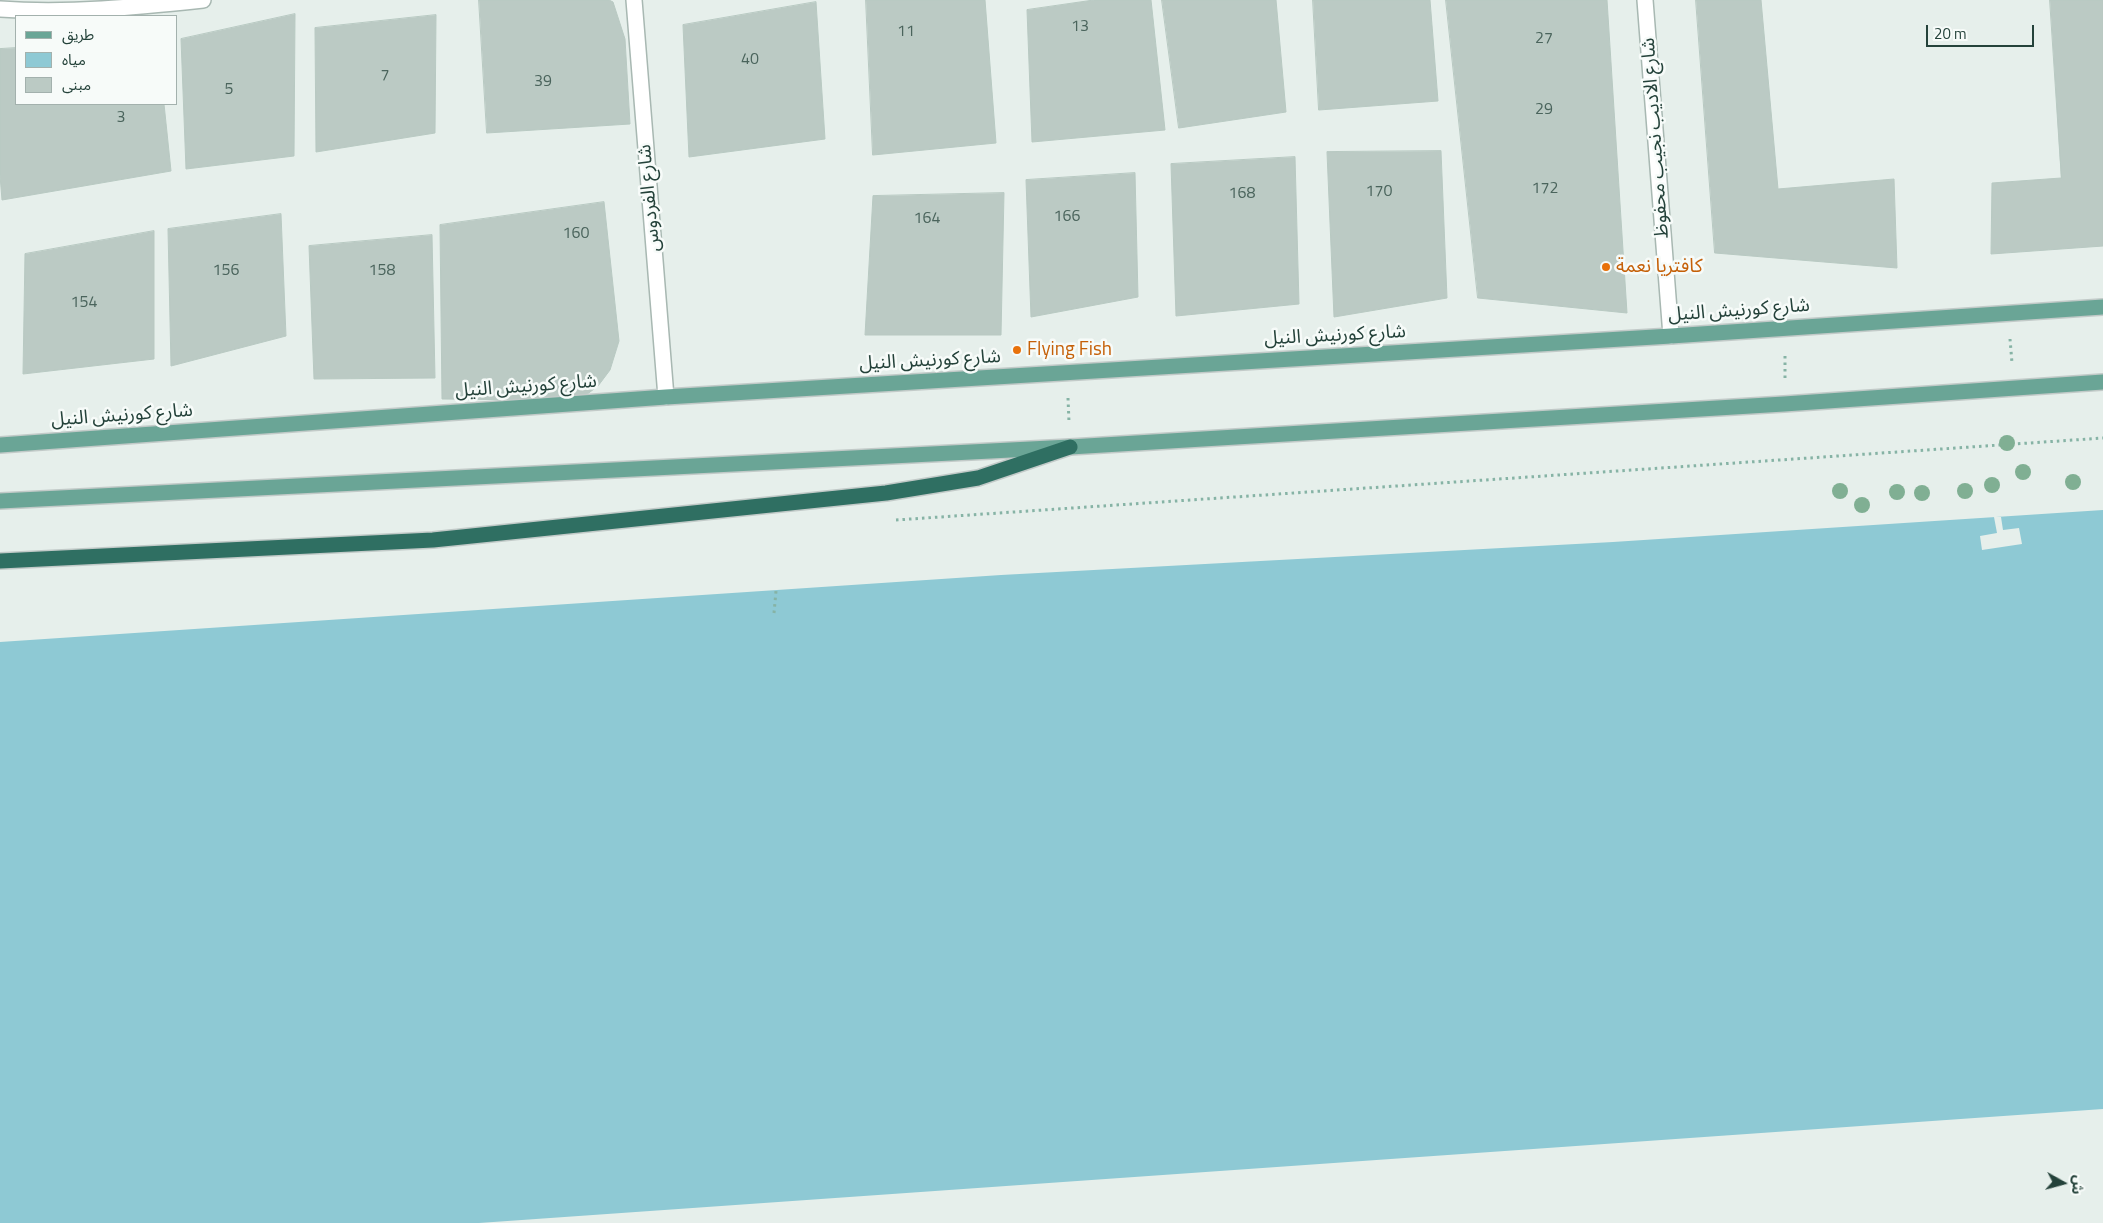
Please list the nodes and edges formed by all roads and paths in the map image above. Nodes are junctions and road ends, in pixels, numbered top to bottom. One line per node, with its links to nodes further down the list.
1 (203, 0): 4 (street)
2 (634, 0): 12 (street, شارع الفردوس)
3 (1645, 0): 8 (street, شارع الاديب نجيب محفوظ)
4 (0, 9)
5 (2103, 307): 6 (main road, شارع كورنيش النيل)
6 (2007, 314): 7 (main road, شارع كورنيش النيل); 11 (path)
7 (1786, 328): 8 (main road, شارع كورنيش النيل); 13 (path)
8 (1671, 336): 9 (main road, شارع كورنيش النيل)
9 (1068, 372): 12 (main road, شارع كورنيش النيل); 16 (path)
10 (2103, 382): 11 (main road)
11 (2014, 387): 13 (main road)
12 (666, 397): 15 (main road, شارع كورنيش النيل)
13 (1784, 404): 16 (main road)
14 (2103, 438): 18 (path)
15 (0, 445)
16 (1070, 447): 17 (main road); 19 (highway)
17 (0, 500)
18 (892, 521)
19 (0, 561)
20 (776, 590): 21 (path)
21 (774, 613)

